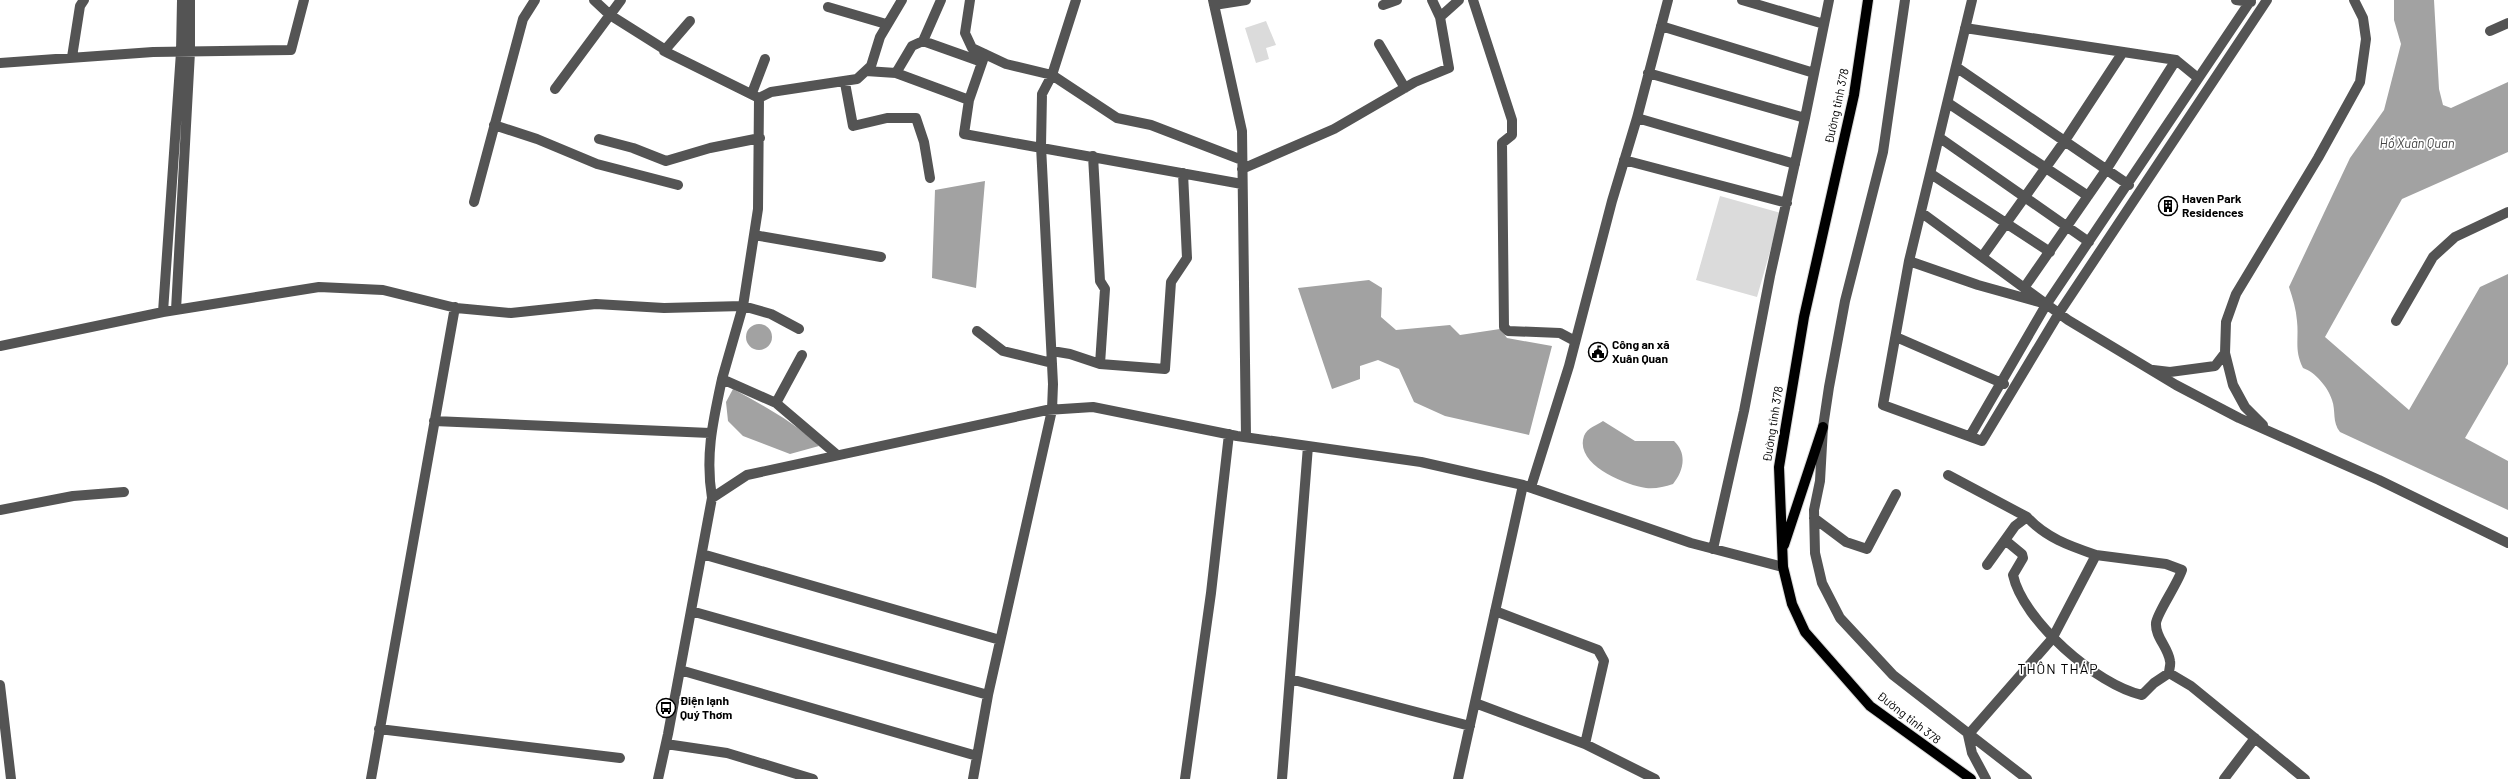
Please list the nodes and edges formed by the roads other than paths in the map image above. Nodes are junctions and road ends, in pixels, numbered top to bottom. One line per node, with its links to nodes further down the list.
1 (84, 0): 44 (street)
2 (182, 0): 41 (street)
3 (190, 0): 41 (street)
4 (304, 0): 41 (street)
5 (535, 0): 64 (street)
6 (594, 0): 30 (street)
7 (621, 0): 30 (street)
8 (941, 0): 39 (street)
9 (970, 0): 46 (street)
10 (1076, 0): 54 (street)
11 (1246, 0): 27 (street)
12 (1397, 0): 28 (street)
13 (1432, 0): 31 (street)
14 (1458, 0): 31 (street)
15 (1473, 0): 107 (street)
16 (1668, 0): 36 (street)
17 (1742, 0): 35 (street)
18 (1829, 0): 35 (street)
19 (1868, 0): 140 (main road, Đường tỉnh 378)
20 (1905, 0): 121 (street)
21 (1972, 0): 37 (street)
22 (2236, 0): 26 (street)
23 (2267, 0): 102 (street)
24 (2354, 0): 110 (street)
25 (900, 1): 34 (street)
26 (2251, 1): 55 (street)
27 (1214, 2): 72 (street)
28 (1383, 5)
29 (828, 7): 34 (street)
30 (610, 15): 42 (street); 58 (street)
31 (1440, 17): 57 (street)
32 (690, 21): 42 (street)
33 (2508, 23): 38 (street)
34 (886, 24): 50 (street)
35 (1824, 24): 53 (street)
36 (1661, 26): 52 (street); 53 (street)
37 (1965, 28): 43 (street); 49 (street)
38 (2490, 31)
39 (923, 41): 46 (street); 51 (street)
40 (1378, 44): 57 (street)
41 (186, 52): 44 (street); 100 (street); 101 (street)
42 (664, 52): 59 (street)
43 (2123, 52): 47 (street); 68 (street)
44 (72, 56): 48 (street)
45 (765, 58): 59 (street)
46 (984, 58): 54 (street); 60 (street)
47 (2176, 60): 55 (street); 75 (street)
48 (0, 63)
49 (1956, 67): 61 (street); 68 (street)
50 (866, 71): 51 (street); 56 (street)
51 (896, 73): 60 (street)
52 (1648, 73): 62 (street); 63 (street)
53 (1814, 73): 63 (street)
54 (1052, 74): 69 (street); 72 (street)
55 (2198, 78): 80 (street)
56 (845, 83): 59 (street); 78 (street)
57 (1405, 88): 72 (street)
58 (555, 89)
59 (755, 96): 65 (street)
60 (969, 100): 69 (street)
61 (1948, 103): 66 (street); 74 (street)
62 (1637, 118): 71 (street); 73 (street)
63 (1806, 118): 73 (street)
64 (494, 126): 81 (street); 84 (street)
65 (760, 138): 67 (street); 90 (street)
66 (1940, 138): 77 (street); 83 (street)
67 (599, 139)
68 (2064, 142): 74 (street); 75 (street)
69 (1041, 146): 70 (street); 109 (street)
70 (1093, 156): 76 (street); 113 (street)
71 (1624, 160): 85 (street); 107 (street)
72 (1242, 164): 79 (street)
73 (1795, 164): 85 (street)
74 (2045, 167): 82 (street); 83 (street)
75 (2106, 170): 80 (street); 82 (street)
76 (1183, 173): 79 (street); 113 (street)
77 (1931, 174): 87 (street); 88 (street)
78 (930, 178)
79 (1242, 184): 126 (street)
80 (2129, 185): 91 (street)
81 (678, 186)
82 (2088, 196): 89 (street)
83 (2025, 197): 88 (street); 89 (street)
84 (474, 202)
85 (1787, 202): 139 (street)
86 (2508, 212): 103 (street)
87 (1922, 213): 94 (street); 95 (street)
88 (2005, 223): 92 (street); 94 (street)
89 (2067, 227): 91 (street); 92 (street)
90 (754, 235): 93 (street); 98 (street)
91 (2089, 242): 97 (street)
92 (2050, 252): 96 (street)
93 (881, 256)
94 (1982, 258): 96 (street)
95 (1909, 261): 97 (street); 106 (street)
96 (2024, 288): 97 (street)
97 (2046, 305): 102 (street); 116 (street)
98 (743, 306): 99 (street); 104 (street); 115 (street)
99 (455, 307): 100 (street); 120 (street)
100 (176, 310): 101 (street)
101 (163, 312): 108 (street)
102 (2058, 313): 114 (street); 117 (street)
103 (2396, 321)
104 (799, 330)
105 (977, 330): 112 (street)
106 (1896, 337): 116 (street); 125 (street)
107 (1575, 341): 130 (street)
108 (0, 346)
109 (1052, 351): 112 (street); 113 (street)
110 (2225, 353): 114 (street); 124 (street)
111 (802, 355): 118 (street)
112 (1052, 363): 119 (street)
113 (1100, 364)
114 (2150, 369): 124 (street)
115 (722, 379): 118 (street); 122 (street)
116 (1999, 382): 117 (street); 125 (street)
117 (2012, 387): 125 (street)
118 (776, 403): 128 (street)
119 (1052, 410): 123 (street); 128 (street); 148 (street)
120 (434, 421): 122 (street); 157 (street)
121 (1823, 427): 136 (street); 140 (main road)
122 (710, 433): 133 (street)
123 (1229, 434): 126 (street); 169 (street)
124 (2274, 434): 138 (street)
125 (1970, 436)
126 (1246, 437): 127 (street)
127 (1308, 446): 130 (street); 151 (street)
128 (836, 454): 133 (street)
129 (1948, 475): 135 (street)
130 (1527, 486): 139 (street); 146 (street)
131 (124, 492): 134 (street)
132 (1896, 494): 136 (street)
133 (712, 498): 141 (street)
134 (0, 510)
135 (2027, 517): 137 (street); 142 (street)
136 (1814, 518): 158 (street)
137 (2005, 540): 143 (street); 147 (street)
138 (2508, 543)
139 (1713, 549): 144 (street)
140 (1782, 551): 144 (main road, Đường tỉnh 378)
141 (702, 554): 145 (street); 148 (street)
142 (2096, 555): 147 (street); 150 (street)
143 (1987, 565)
144 (1783, 567): 173 (main road, Đường tỉnh 378)
145 (691, 611): 149 (street); 153 (street)
146 (1495, 611): 154 (street); 161 (street)
147 (2052, 639): 150 (street); 158 (street)
148 (1000, 640): 153 (street)
149 (680, 670): 160 (street); 162 (street)
150 (2169, 673): 159 (street)
151 (1290, 679): 155 (street); 170 (street)
152 (0, 685): 156 (street)
153 (988, 695): 162 (street)
154 (1475, 703): 155 (street); 161 (street)
155 (1470, 726): 171 (street)
156 (3, 729): 164 (street)
157 (379, 729): 163 (street); 165 (street)
158 (1968, 735): 174 (street); 175 (street)
159 (2255, 738): 176 (street); 177 (street)
160 (666, 744): 166 (street); 167 (street)
161 (1585, 744): 172 (street)
162 (977, 756): 168 (street)
163 (620, 758)
164 (11, 779)
165 (370, 779)
166 (658, 779)
167 (813, 779)
168 (973, 779)
169 (1185, 779)
170 (1282, 779)
171 (1458, 779)
172 (1655, 779)
173 (1970, 779)
174 (1986, 779)
175 (2027, 779)
176 (2224, 779)
177 (2305, 779)

